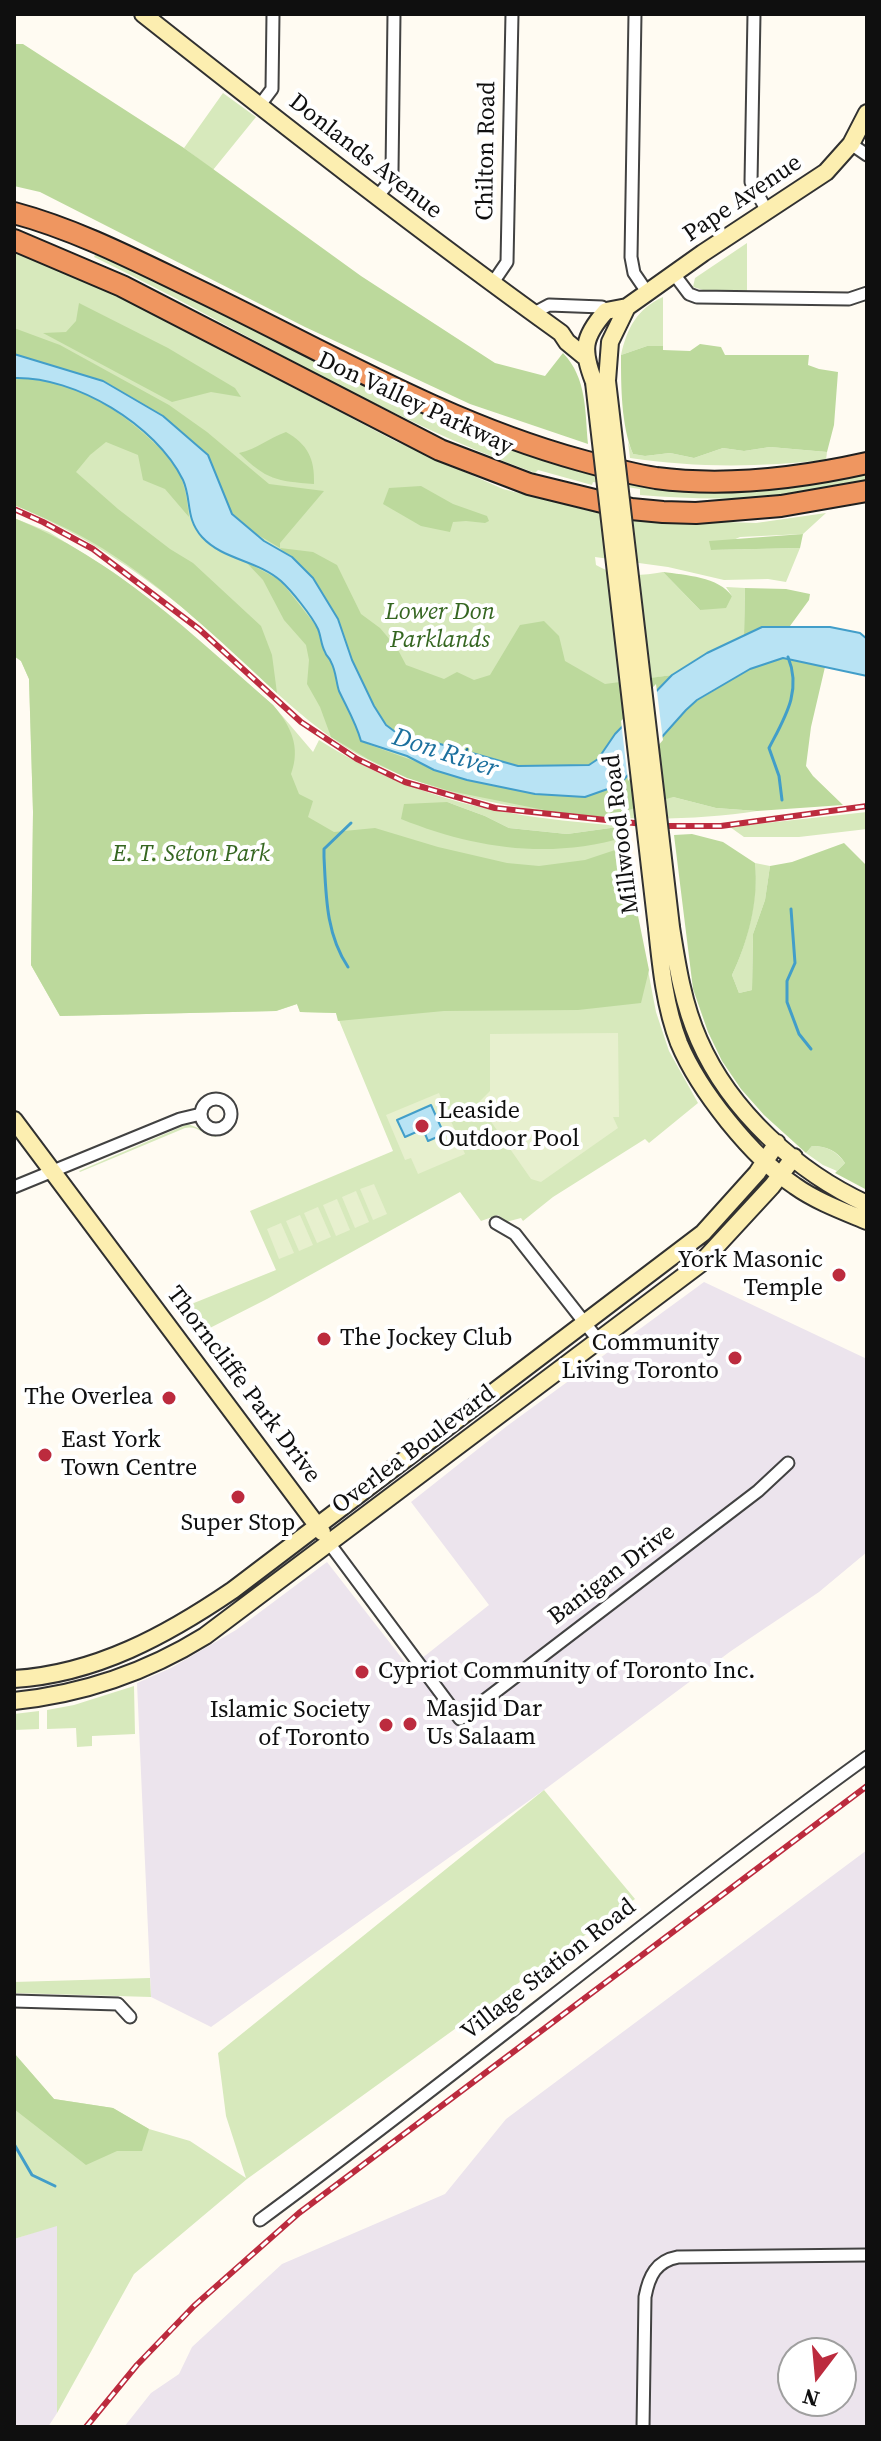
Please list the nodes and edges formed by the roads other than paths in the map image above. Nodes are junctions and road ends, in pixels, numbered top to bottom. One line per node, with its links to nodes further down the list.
1 (143, 14): 7 (main road, Donlands Avenue)
2 (273, 14): 7 (street)
3 (394, 14): 11 (street)
4 (512, 14): 16 (street, Chilton Road)
5 (635, 14): 17 (street)
6 (754, 14): 12 (street)
7 (260, 105): 11 (main road, Donlands Avenue)
8 (867, 113): 9 (main road, Pape Avenue)
9 (851, 144): 10 (street); 12 (main road, Pape Avenue)
10 (867, 155)
11 (377, 197): 16 (main road, Donlands Avenue)
12 (767, 211): 15 (main road, Pape Avenue)
13 (14, 213): 24 (highway, Don Valley Parkway)
14 (14, 240): 25 (highway, Don Valley Parkway)
15 (674, 274): 17 (main road, Pape Avenue); 18 (street)
16 (492, 284): 21 (main road, Donlands Avenue)
17 (647, 292): 19 (main road, Pape Avenue)
18 (867, 293)
19 (627, 307): 20 (main road, Pape Avenue); 23 (main road, Pape Avenue)
20 (606, 311): 21 (street); 22 (main road)
21 (534, 313): 22 (main road, Donlands Avenue)
22 (585, 350): 23 (main road)
23 (600, 381): 26 (main road, Millwood Road, bridge)
24 (867, 463)
25 (867, 491)
26 (664, 927): 29 (main road, Millwood Road); 31 (main road, Millwood Road)
27 (201, 1114): 32 (street)
28 (14, 1120): 32 (main road, Thorncliffe Park Drive)
29 (777, 1143): 30 (main road, Millwood Road); 31 (main road, Overlea Boulevard)
30 (794, 1157): 33 (main road, Overlea Boulevard); 35 (main road, Millwood Road)
31 (766, 1160): 33 (main road, Millwood Road); 38 (main road, Overlea Boulevard)
32 (54, 1171): 34 (street); 41 (main road, Thorncliffe Park Drive)
33 (781, 1175): 36 (main road, Millwood Road); 39 (main road, Overlea Boulevard)
34 (14, 1187)
35 (867, 1204)
36 (867, 1221)
37 (496, 1223): 38 (street)
38 (586, 1323): 39 (street); 41 (main road, Overlea Boulevard)
39 (599, 1341): 42 (main road, Overlea Boulevard)
40 (788, 1463): 45 (street, Banigan Drive)
41 (317, 1525): 42 (main road, Thorncliffe Park Drive); 43 (main road, Overlea Boulevard)
42 (329, 1543): 44 (main road, Overlea Boulevard); 45 (street, Thorncliffe Park Drive)
43 (14, 1679)
44 (14, 1701)
45 (460, 1719)
46 (867, 1757): 49 (street, Village Station Road)
47 (14, 2001): 48 (street)
48 (130, 2017)
49 (260, 2220)
50 (867, 2255): 51 (street)
51 (643, 2427)

